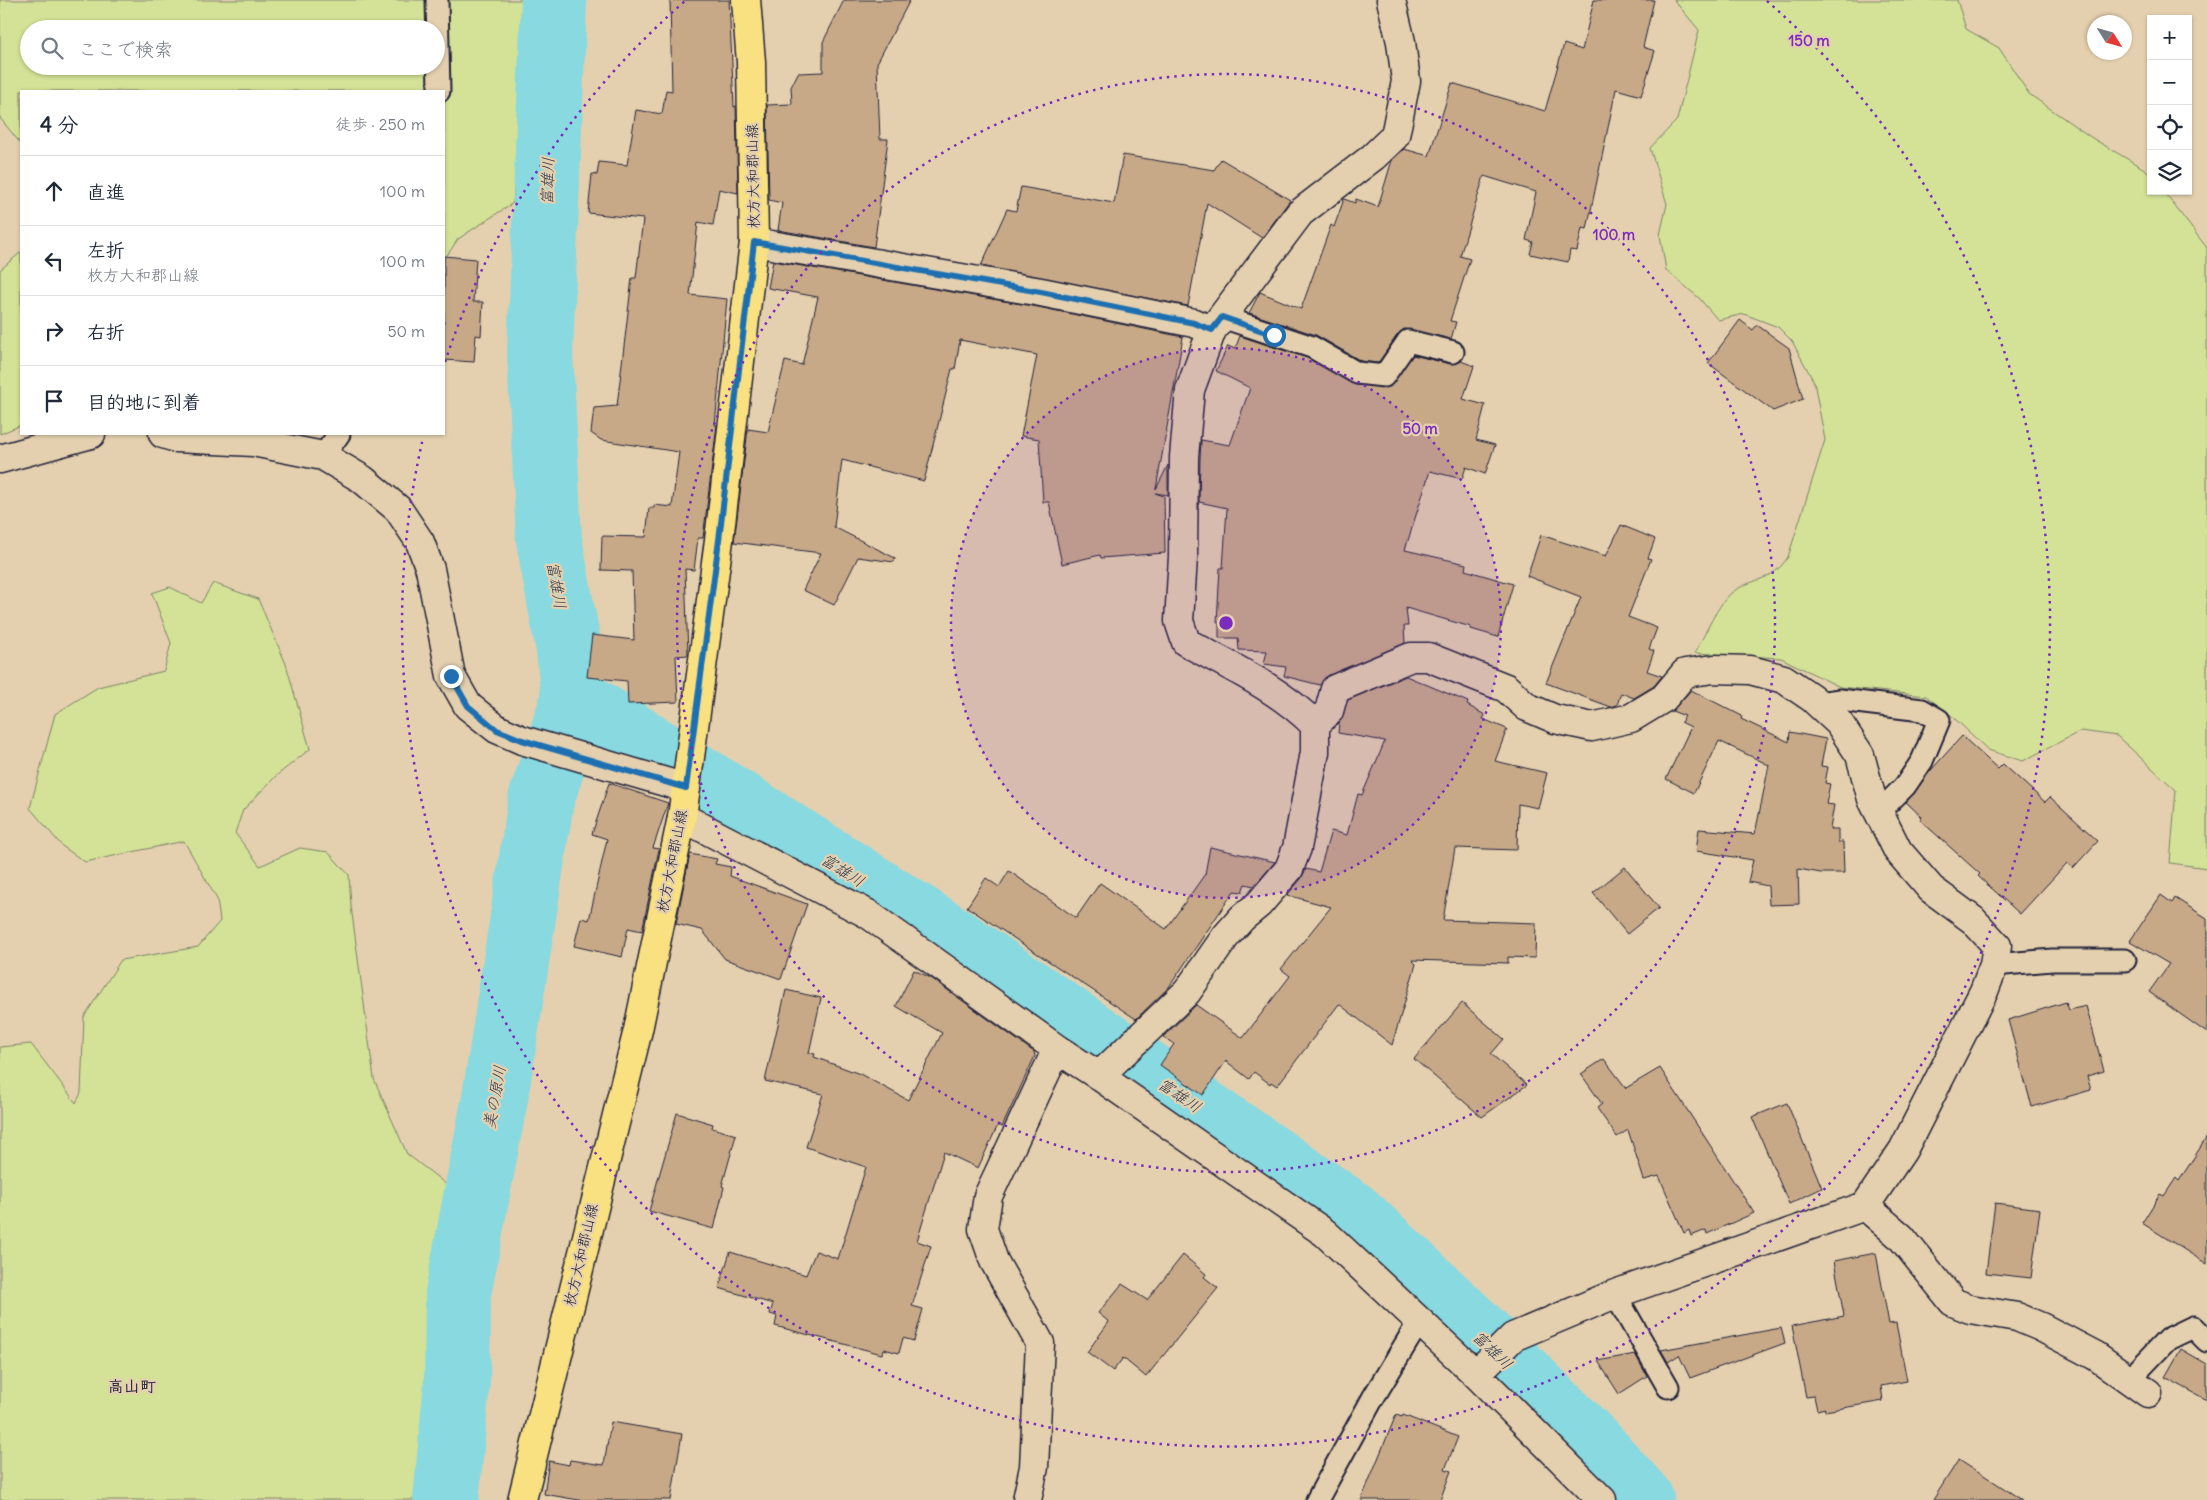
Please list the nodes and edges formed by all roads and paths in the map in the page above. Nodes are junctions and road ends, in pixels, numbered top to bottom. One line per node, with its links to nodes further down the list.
1 (437, 0): 4 (lane)
2 (746, 0): 7 (main road, 枚方大和郡山線)
3 (1391, 0): 8 (street)
4 (438, 20)
5 (439, 75): 6 (lane)
6 (440, 90)
7 (754, 242): 8 (street); 17 (main road, 枚方大和郡山線)
8 (1217, 324): 9 (lane); 16 (street)
9 (1453, 352)
10 (87, 435): 14 (street)
11 (166, 435): 13 (street)
12 (338, 435): 13 (lane)
13 (323, 456): 17 (street)
14 (0, 459)
15 (1818, 703): 16 (street); 18 (street); 18 (lane)
16 (1315, 725): 23 (street)
17 (686, 788): 19 (main road, 枚方大和郡山線)
18 (1879, 812): 21 (street)
19 (682, 817): 22 (street); 31 (main road, 枚方大和郡山線)
20 (2125, 960): 21 (lane)
21 (1994, 965): 24 (street)
22 (1057, 1049): 23 (street); 32 (street)
23 (1099, 1076): 26 (street)
24 (1866, 1206): 25 (street); 29 (street)
25 (1615, 1294): 28 (street); 30 (lane)
26 (1420, 1320): 28 (street); 33 (lane)
27 (2207, 1341): 29 (lane)
28 (1476, 1374): 34 (street)
29 (2139, 1386)
30 (1668, 1387)
31 (522, 1500)
32 (1027, 1500)
33 (1317, 1500)
34 (1602, 1500)

